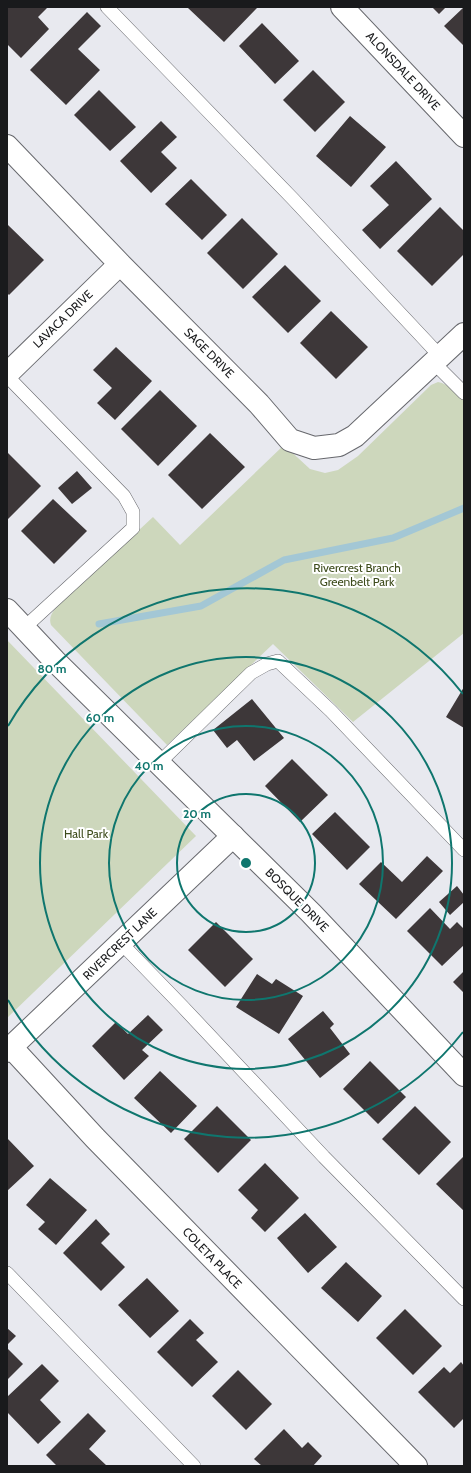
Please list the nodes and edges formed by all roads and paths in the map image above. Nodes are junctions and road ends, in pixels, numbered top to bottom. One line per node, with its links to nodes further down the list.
1 (107, 7): 7 (lane)
2 (342, 7): 3 (street, ALONSDALE DRIVE)
3 (464, 136)
4 (7, 146): 5 (street, SAGE DRIVE)
5 (120, 264): 7 (street, SAGE DRIVE); 8 (street, LAVACA DRIVE)
6 (464, 334): 7 (street, SAGE DRIVE)
7 (434, 362): 9 (lane)
8 (7, 375): 11 (lane)
9 (464, 393)
10 (7, 610): 11 (street, BOSQUE DRIVE)
11 (24, 628): 12 (street, BOSQUE DRIVE)
12 (159, 763): 13 (street, BOSQUE DRIVE); 14 (lane)
13 (233, 836): 15 (street, RIVERCREST LANE); 17 (street, BOSQUE DRIVE)
14 (464, 850)
15 (121, 943): 16 (street, RIVERCREST LANE); 19 (lane)
16 (9, 1049): 21 (street, COLETA PLACE)
17 (464, 1074)
18 (7, 1272): 20 (lane)
19 (464, 1299)
20 (194, 1466)
21 (416, 1466)

